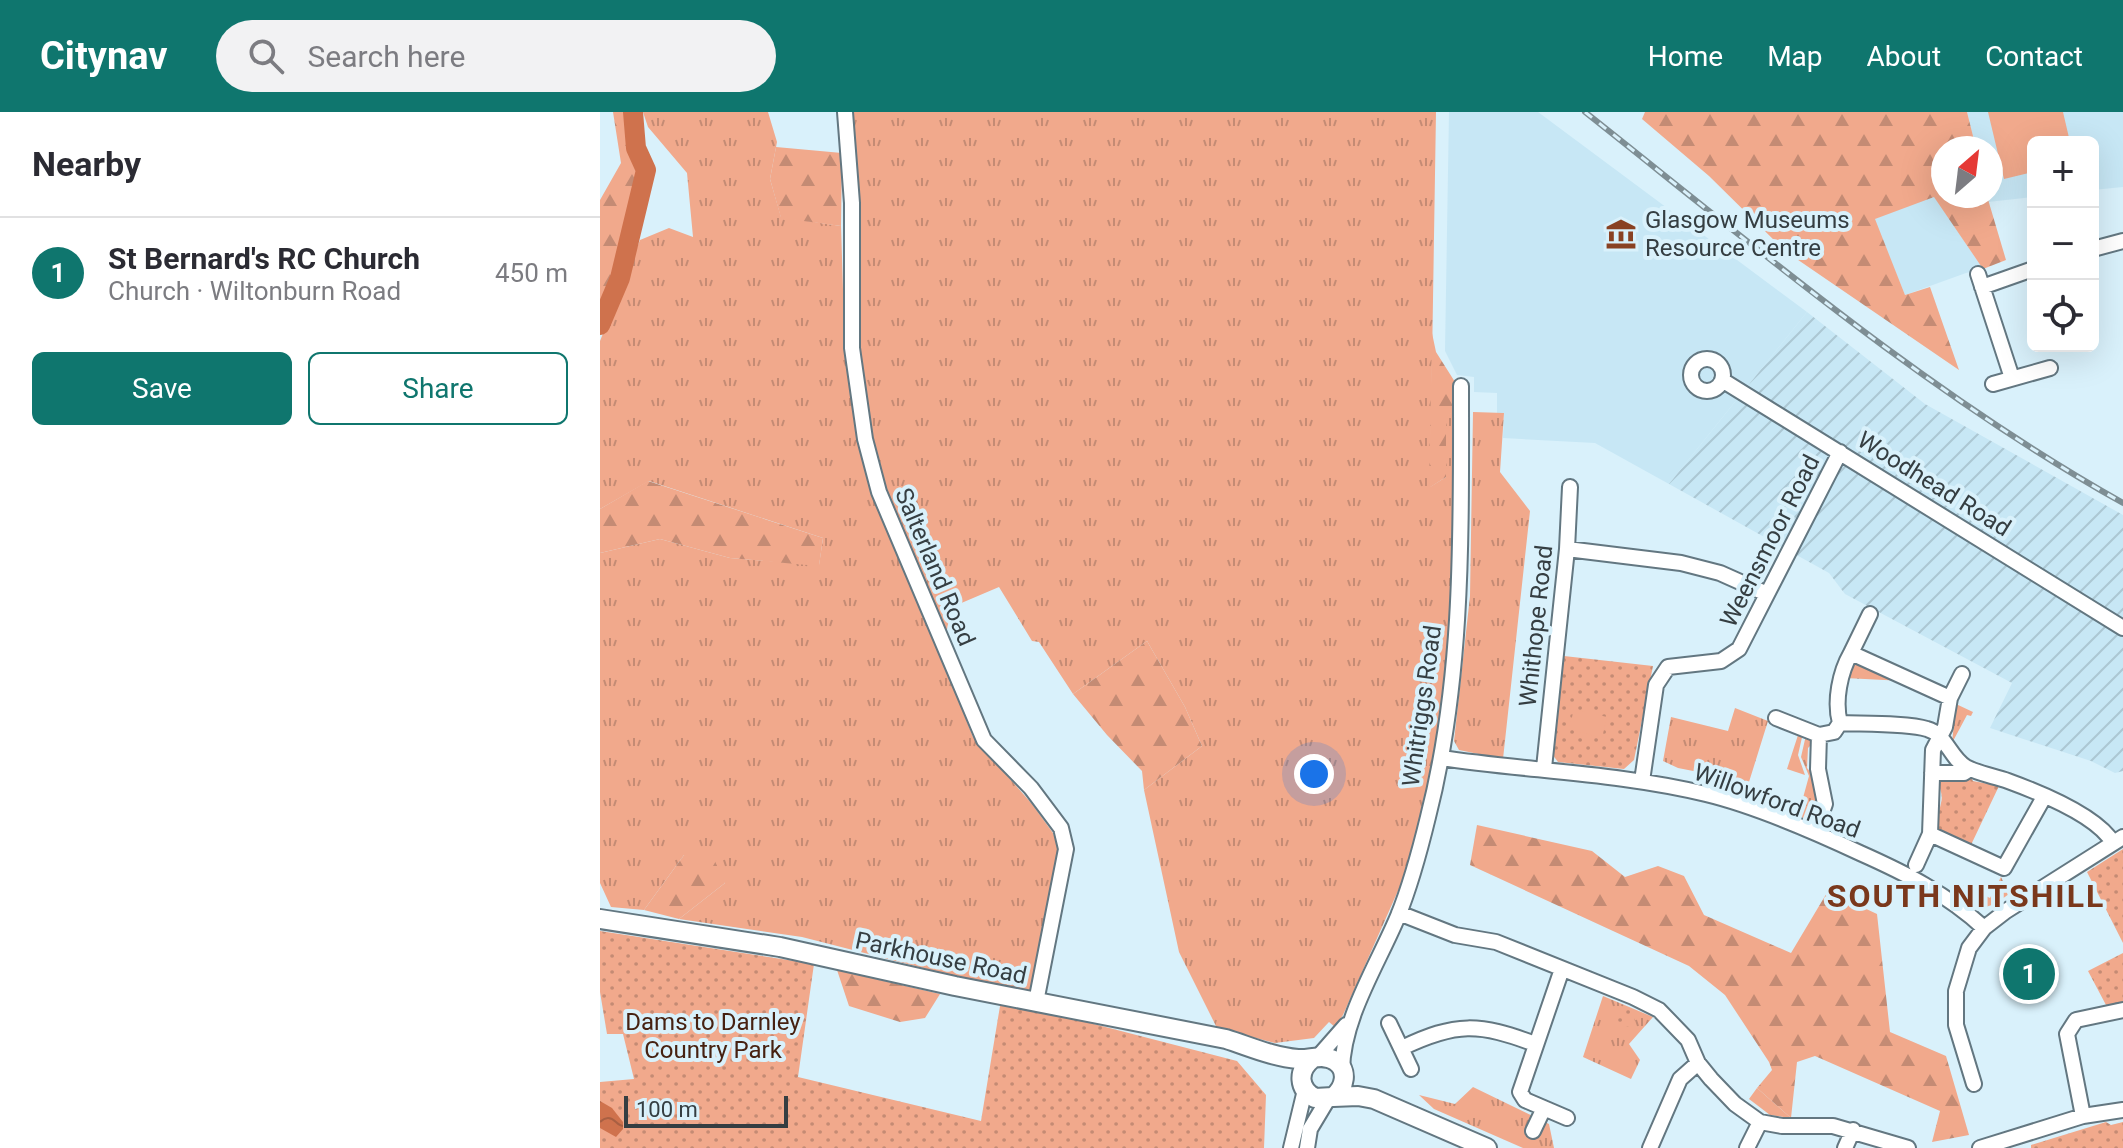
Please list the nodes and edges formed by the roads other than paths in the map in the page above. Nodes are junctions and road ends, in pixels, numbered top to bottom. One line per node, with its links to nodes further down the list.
1 (845, 112): 37 (street, Salterland Road)
2 (2123, 241): 3 (street)
3 (2099, 247)
4 (2027, 270): 6 (street)
5 (2050, 368): 6 (street)
6 (2012, 378): 8 (street)
7 (1722, 380): 10 (street, Woodhead Road)
8 (1993, 384)
9 (1461, 386): 23 (street, Whitriggs Road)
10 (1840, 452): 13 (street, Weensmoor Road); 15 (street, Woodhead Road)
11 (1570, 487): 12 (street, Whithope Road)
12 (1567, 549): 13 (street); 24 (street, Whithope Road)
13 (1767, 594): 27 (street, Weensmoor Road)
14 (1870, 614): 16 (street)
15 (2123, 628)
16 (1851, 653): 18 (street); 20 (street)
17 (1962, 674): 18 (street)
18 (1950, 698): 22 (street)
19 (1776, 718): 21 (street)
20 (1840, 723): 21 (street); 22 (street)
21 (1819, 735): 29 (street)
22 (1941, 737): 25 (street); 26 (street)
23 (1441, 758): 24 (street, Willowford Road); 33 (street, Whitriggs Road)
24 (1544, 768): 27 (street, Willowford Road)
25 (1970, 769): 26 (street); 28 (street)
26 (1932, 773): 30 (street)
27 (1642, 781): 29 (street, Willowford Road)
28 (2044, 797): 30 (street); 31 (street)
29 (1815, 832): 35 (street, Willowford Road)
30 (1930, 834): 32 (street)
31 (2118, 840): 35 (street)
32 (1916, 865)
33 (1399, 913): 36 (street); 39 (street, Whitriggs Road)
34 (600, 919): 37 (main road, Parkhouse Road)
35 (1984, 928): 48 (street)
36 (1562, 969): 41 (street); 45 (street)
37 (1036, 1002): 43 (main road, Parkhouse Road)
38 (2123, 1010): 54 (street)
39 (1353, 1017): 44 (street, Whitriggs Road); 47 (street, Whitriggs Road)
40 (1389, 1023): 42 (street)
41 (1535, 1044): 42 (street); 52 (street)
42 (1402, 1048): 46 (street)
43 (1269, 1054): 44 (main road, Parkhouse Road); 49 (main road, Parkhouse Road)
44 (1315, 1058): 47 (main road, Parkhouse Road); 49 (main road)
45 (1698, 1063): 56 (street); 62 (street)
46 (1411, 1069)
47 (1343, 1072): 50 (main road); 51 (main road, Parkhouse Road)
48 (1974, 1084)
49 (1303, 1087): 50 (main road, Parkhouse Road); 59 (street)
50 (1331, 1098): 51 (main road, Parkhouse Road); 60 (street)
51 (1374, 1099): 61 (main road, Parkhouse Road)
52 (1544, 1108): 55 (street); 58 (street)
53 (2123, 1110): 54 (street)
54 (2083, 1116): 66 (street)
55 (1567, 1118)
56 (1760, 1122): 57 (street); 63 (street)
57 (1853, 1130): 64 (street); 65 (street)
58 (1533, 1131)
59 (1291, 1148)
60 (1307, 1148)
61 (1487, 1148)
62 (1650, 1148)
63 (1747, 1148)
64 (1845, 1148)
65 (1908, 1148)
66 (1980, 1148)

